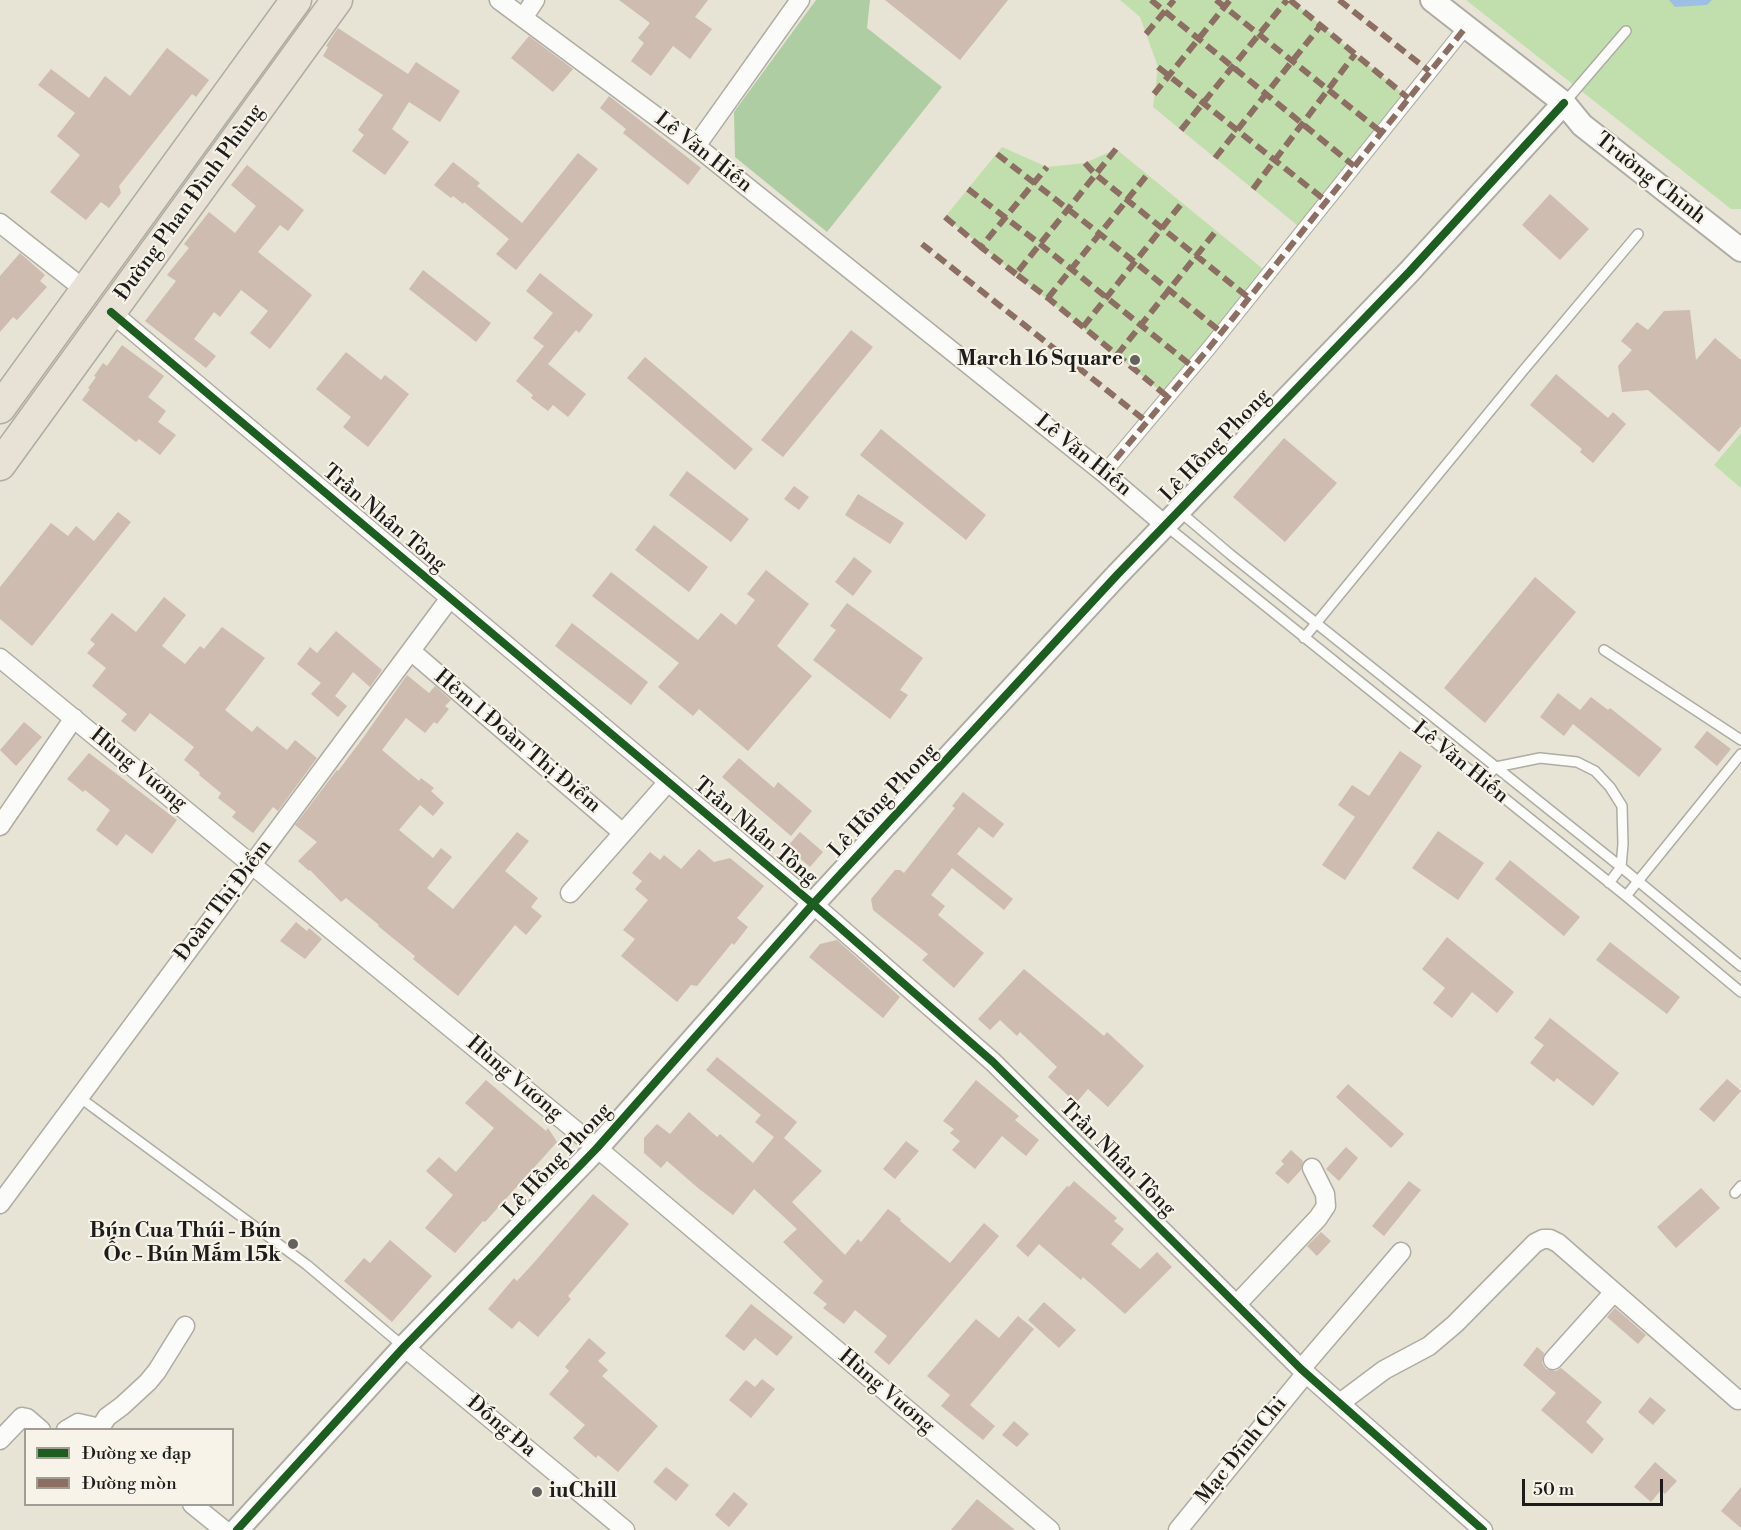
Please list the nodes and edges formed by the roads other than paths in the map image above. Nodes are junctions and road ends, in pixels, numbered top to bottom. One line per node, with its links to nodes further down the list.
1 (296, 0): 16 (main road, Đường Phan Đình Phùng)
2 (337, 0): 17 (main road, Đường Phan Đình Phùng)
3 (499, 0): 7 (street, Lê Văn Hiến)
4 (535, 0): 7 (street)
5 (800, 0): 11 (street)
6 (1432, 0): 8 (street, Trường Chinh)
7 (523, 18): 11 (street, Lê Văn Hiến)
8 (1466, 27): 10 (street, Trường Chinh); 20 (street)
9 (1626, 31): 10 (lane)
10 (1564, 103): 14 (street, Trường Chinh); 15 (street, Trường Chinh); 21 (street, Lê Hồng Phong)
11 (696, 146): 20 (street, Lê Văn Hiến)
12 (0, 223): 16 (street)
13 (1638, 234): 23 (lane)
14 (1741, 235)
15 (1741, 250)
16 (85, 290): 18 (main road, Đường Phan Đình Phùng)
17 (111, 312): 19 (main road, Đường Phan Đình Phùng); 22 (street, Trần Nhân Tông)
18 (0, 408)
19 (0, 465)
20 (1104, 473): 21 (street, Lê Văn Hiến)
21 (1172, 518): 23 (lane, Lê Văn Hiến); 24 (lane, Lê Văn Hiến); 42 (street, Lê Hồng Phong)
22 (450, 598): 26 (street, Đoàn Thị Điểm); 33 (street, Trần Nhân Tông)
23 (1316, 623): 24 (lane); 31 (lane, Lê Văn Hiến)
24 (1304, 638): 32 (lane, Lê Văn Hiến)
25 (1604, 650): 29 (lane)
26 (411, 651): 35 (street, Hẻm 1 Đoàn Thị Điểm); 36 (street, Đoàn Thị Điểm)
27 (0, 658): 28 (street, Hùng Vương)
28 (74, 718): 34 (street); 36 (street, Hùng Vương)
29 (1741, 740)
30 (1741, 754): 38 (lane)
31 (1496, 767): 32 (lane); 37 (lane, Lê Văn Hiến); 37 (lane)
32 (1482, 781): 39 (lane, Lê Văn Hiến)
33 (668, 782): 35 (street); 42 (street, Trần Nhân Tông)
34 (0, 826)
35 (623, 832): 40 (street)
36 (252, 863): 45 (street, Đoàn Thị Điểm); 46 (street, Hùng Vương)
37 (1621, 867): 38 (lane, Lê Văn Hiến); 39 (lane)
38 (1638, 881): 41 (lane); 43 (lane, Lê Văn Hiến)
39 (1609, 883): 41 (lane, Lê Văn Hiến)
40 (570, 893)
41 (1626, 896): 44 (lane, Lê Văn Hiến)
42 (813, 904): 46 (street, Lê Hồng Phong); 51 (street, Trần Nhân Tông)
43 (1741, 966)
44 (1741, 992)
45 (79, 1097): 48 (street, Đoàn Thị Điểm); 53 (lane)
46 (597, 1148): 53 (street, Lê Hồng Phong); 67 (street, Hùng Vương)
47 (1312, 1168): 51 (street)
48 (0, 1204)
49 (1401, 1252): 55 (street, Mạc Đĩnh Chi)
50 (1614, 1292): 54 (street); 56 (street); 57 (street)
51 (1237, 1304): 55 (street, Trần Nhân Tông)
52 (184, 1326): 61 (street)
53 (404, 1347): 65 (street, Lê Hồng Phong); 66 (street, Đống Đa)
54 (1553, 1360)
55 (1304, 1371): 57 (street, Trần Nhân Tông); 68 (street, Mạc Đĩnh Chi)
56 (1738, 1400)
57 (1340, 1403): 69 (street, Trần Nhân Tông)
58 (39, 1428): 62 (street)
59 (69, 1428): 60 (street)
60 (97, 1428)
61 (102, 1428)
62 (0, 1440)
63 (194, 1506): 64 (street)
64 (224, 1530)
65 (237, 1530)
66 (625, 1530)
67 (1050, 1530)
68 (1178, 1530)
69 (1483, 1530)

